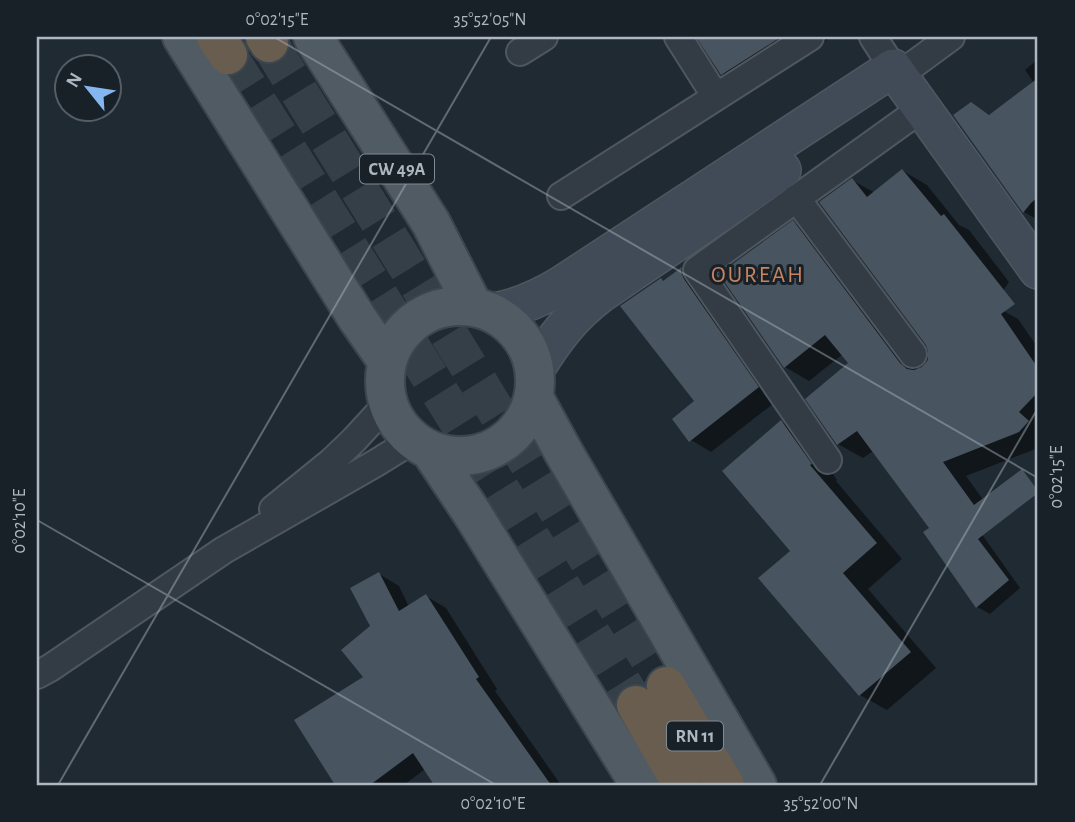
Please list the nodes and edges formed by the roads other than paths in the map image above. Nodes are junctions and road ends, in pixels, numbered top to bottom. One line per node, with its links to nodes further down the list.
1 (182, 37): 16 (main road)
2 (313, 37): 14 (main road, CW 49A)
3 (544, 37): 8 (street)
4 (678, 37): 10 (street)
5 (810, 37): 10 (street)
6 (873, 37): 9 (street)
7 (951, 37): 9 (street)
8 (520, 52)
9 (904, 85): 12 (street); 13 (main road); 14 (main road); 17 (main road)
10 (716, 97): 11 (street)
11 (561, 196)
12 (796, 198): 15 (street); 20 (street)
13 (1038, 270)
14 (483, 309): 16 (main road); 17 (main road)
15 (913, 354)
16 (387, 361): 18 (main road)
17 (535, 384): 19 (main road); 26 (main road)
18 (388, 403): 19 (main road); 21 (street)
19 (421, 445): 21 (street); 23 (main road)
20 (828, 460)
21 (223, 550): 22 (street)
22 (37, 675)
23 (640, 785)
24 (682, 785): 25 (highway, RN 11)
25 (725, 785)
26 (757, 785)

